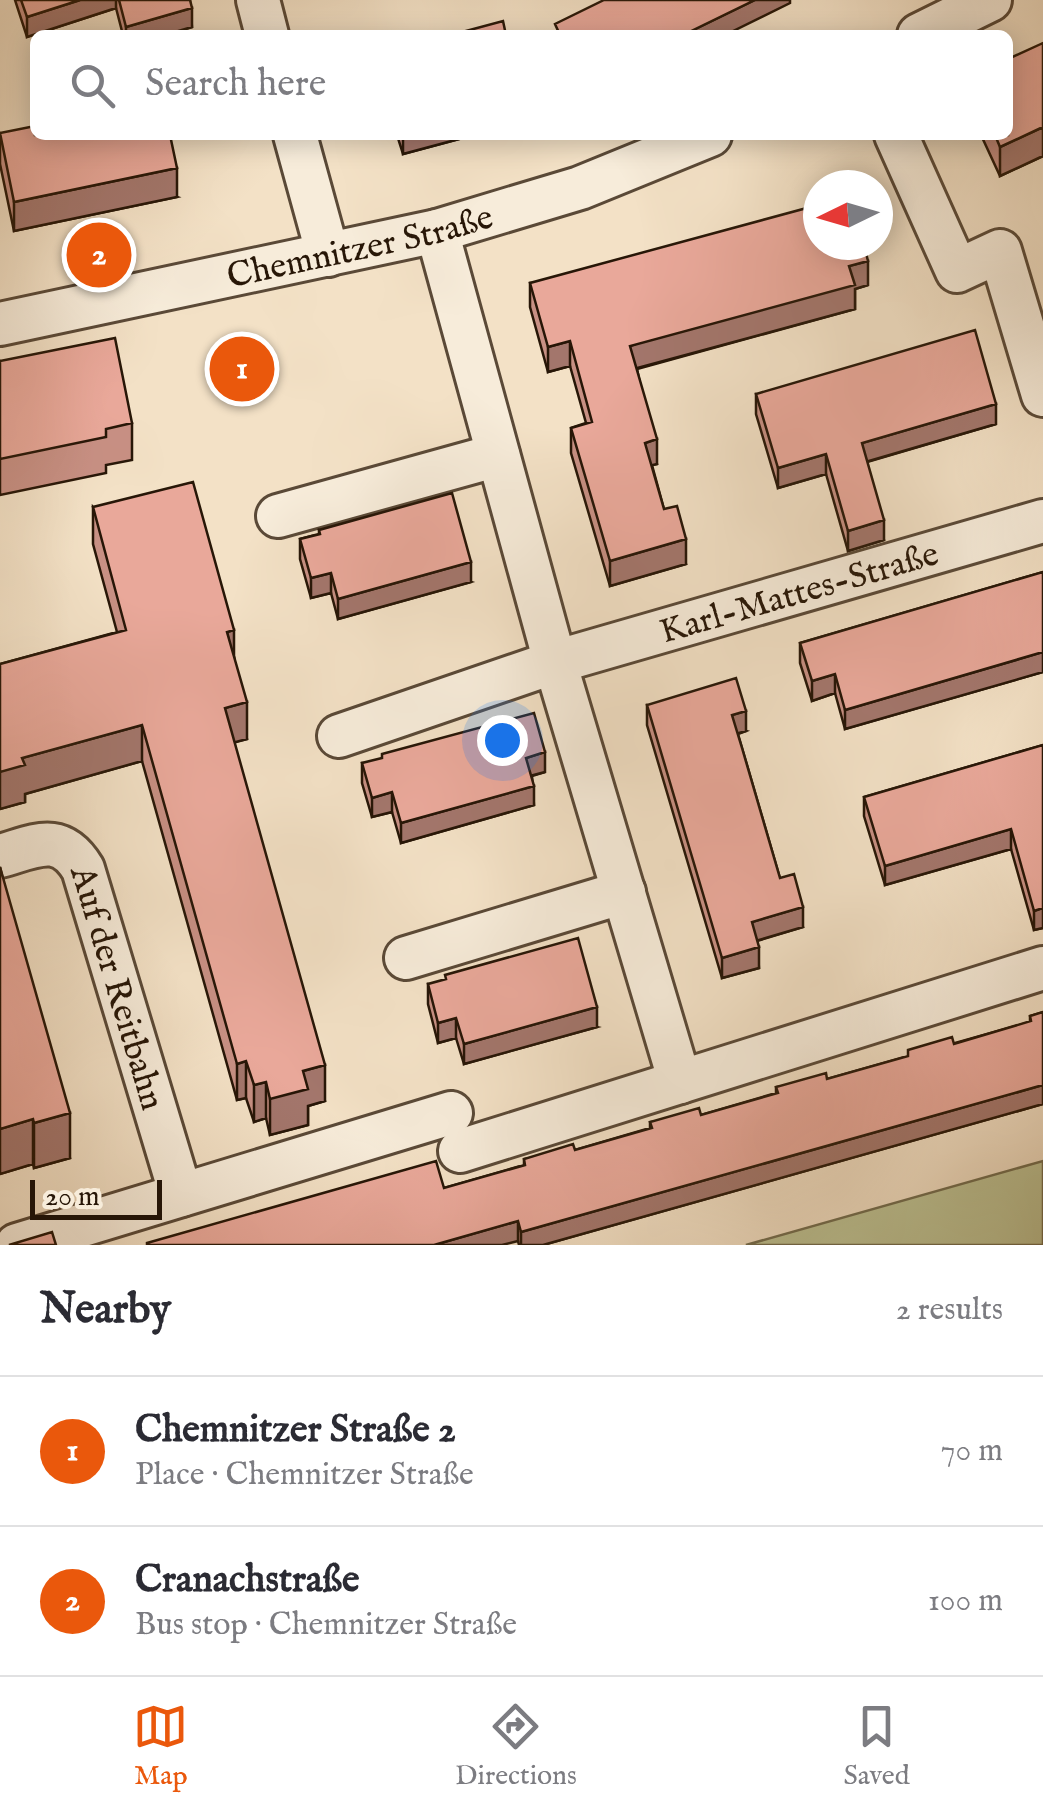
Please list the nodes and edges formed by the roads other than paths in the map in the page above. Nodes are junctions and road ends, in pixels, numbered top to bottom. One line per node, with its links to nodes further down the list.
1 (258, 0): 3 (street)
2 (990, 0): 4 (street)
3 (266, 30)
4 (929, 30)
5 (296, 140): 9 (street)
6 (698, 140): 8 (street, Chemnitzer Straße)
7 (898, 140): 11 (street)
8 (437, 231): 9 (street, Chemnitzer Straße); 12 (street)
9 (328, 256): 10 (street, Chemnitzer Straße)
10 (0, 324)
11 (1043, 395)
12 (498, 455): 13 (street); 15 (street)
13 (278, 516)
14 (1043, 521): 15 (street, Karl-Mattes-Straße)
15 (555, 662): 16 (street, Karl-Mattes-Straße); 18 (street)
16 (339, 736)
17 (0, 856): 22 (street, Auf der Reitbahn)
18 (624, 892): 19 (street); 21 (street)
19 (406, 958)
20 (1043, 968): 21 (street)
21 (680, 1082): 22 (street)
22 (180, 1195): 23 (street)
23 (17, 1245)

